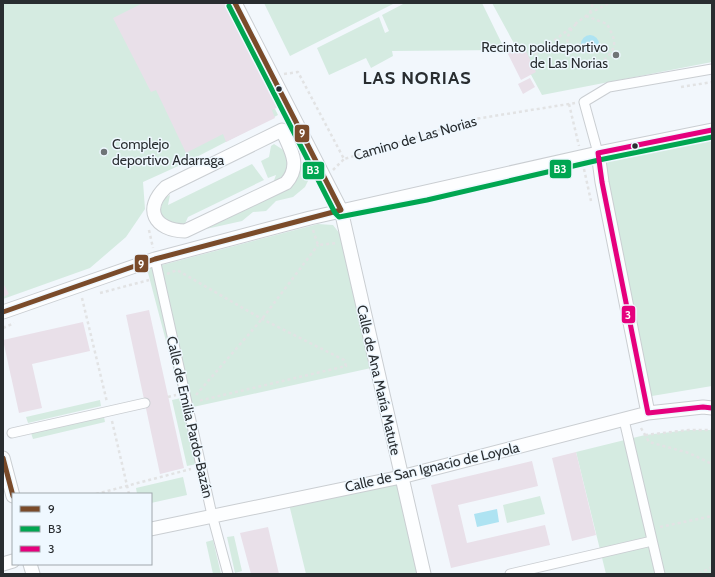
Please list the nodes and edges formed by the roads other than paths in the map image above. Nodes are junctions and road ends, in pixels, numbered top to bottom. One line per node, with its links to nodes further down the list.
1 (235, 3): 3 (street, Calle de Ana María Matute)
2 (712, 69): 6 (street)
3 (295, 120): 4 (street); 7 (street, Calle de Ana María Matute)
4 (282, 130): 4 (street)
5 (712, 130): 6 (street)
6 (598, 153): 7 (street); 12 (street)
7 (341, 210): 8 (street); 16 (street, Calle de Ana María Matute)
8 (155, 259): 9 (street); 18 (street, Calle de Emilia Pardo-Bazán)
9 (3, 312)
10 (145, 403): 14 (street)
11 (712, 408): 12 (street, Calle de San Ignacio de Loyola)
12 (643, 415): 13 (street, Calle de San Ignacio de Loyola)
13 (624, 420): 16 (street, Calle de San Ignacio de Loyola); 20 (street)
14 (12, 433)
15 (3, 458): 17 (street)
16 (401, 477): 18 (street, Calle de San Ignacio de Loyola); 22 (street, Calle de Ana María Matute)
17 (12, 493)
18 (212, 515): 19 (street, Calle de San Ignacio de Loyola); 21 (street, Calle de Emilia Pardo-Bazán)
19 (152, 529)
20 (652, 541): 23 (street); 24 (street)
21 (228, 574)
22 (424, 574)
23 (510, 574)
24 (660, 574)

